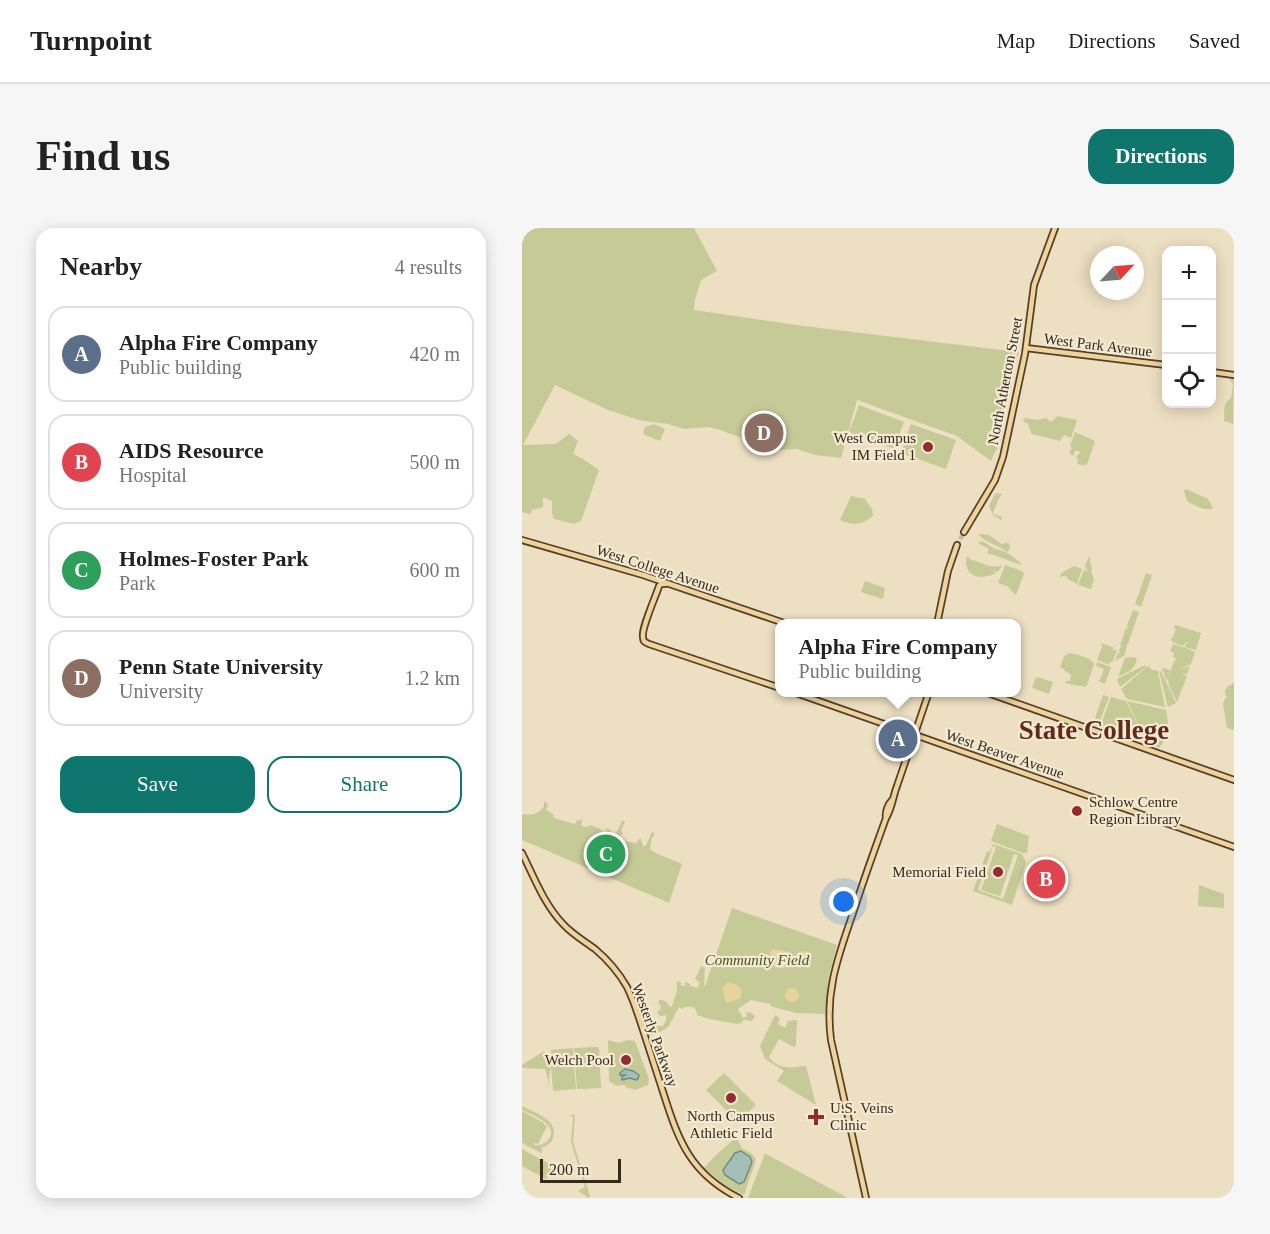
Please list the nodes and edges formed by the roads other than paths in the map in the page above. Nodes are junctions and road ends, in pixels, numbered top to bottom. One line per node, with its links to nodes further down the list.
1 (1055, 228): 2 (main road, North Atherton Street)
2 (1026, 348): 3 (main road, West Park Avenue); 6 (main road, North Atherton Street)
3 (1162, 364)
4 (1216, 373): 5 (main road)
5 (1234, 375)
6 (964, 532)
7 (522, 540): 9 (main road, West College Avenue)
8 (957, 545): 12 (main road)
9 (636, 573): 10 (main road, West College Avenue); 11 (main road)
10 (682, 589): 11 (main road); 13 (main road, West College Avenue)
11 (650, 613): 14 (main road)
12 (938, 619)
13 (775, 620)
14 (775, 686)
15 (805, 697): 18 (main road, West Beaver Avenue)
16 (929, 697): 18 (main road)
17 (996, 697): 19 (main road)
18 (915, 735): 20 (main road, West Beaver Avenue); 23 (main road)
19 (1234, 780)
20 (1234, 847)
21 (522, 853): 22 (main road, Westerly Parkway)
22 (739, 1198)
23 (866, 1198)

